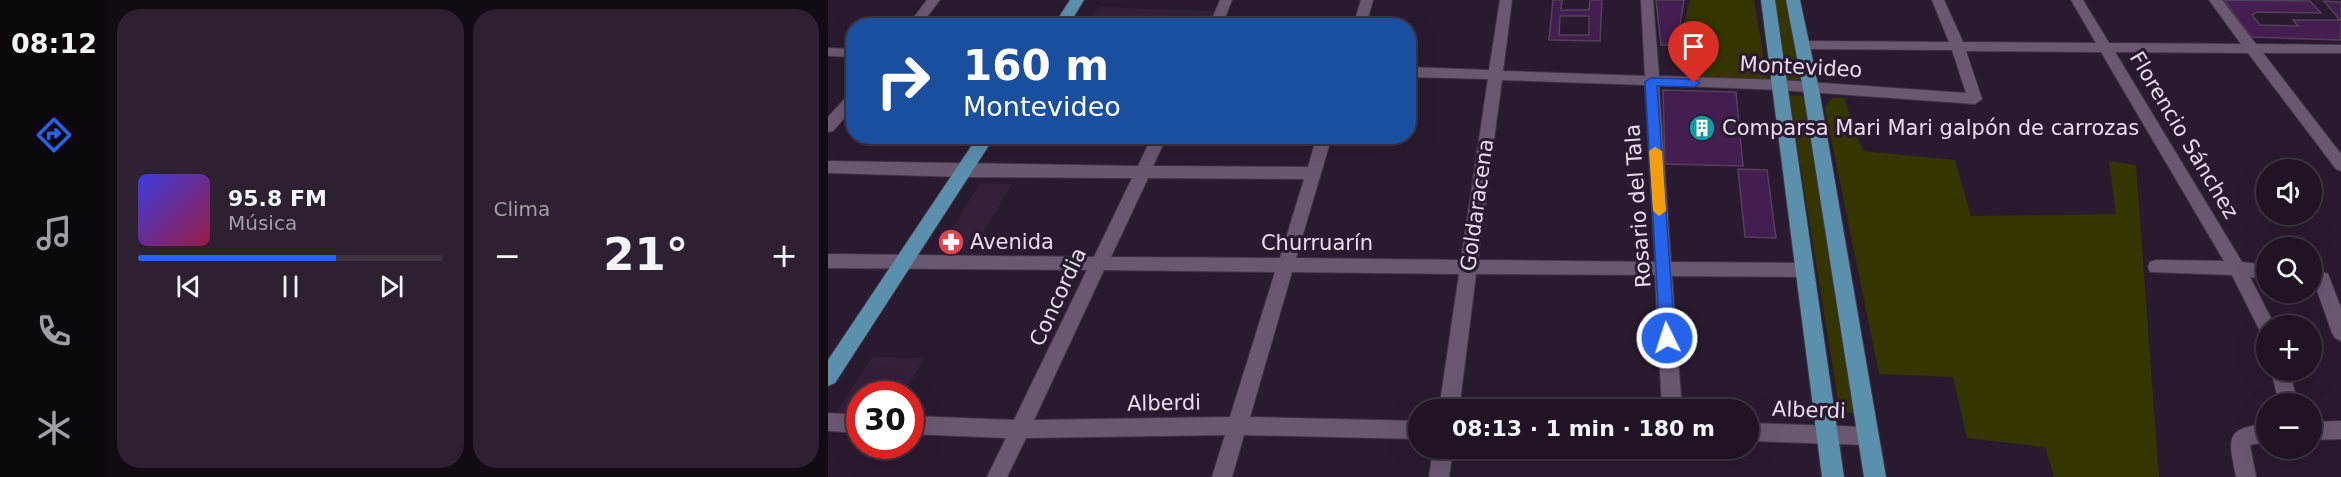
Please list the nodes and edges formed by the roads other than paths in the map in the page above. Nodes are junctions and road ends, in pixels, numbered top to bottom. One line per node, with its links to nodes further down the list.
1 (934, 0): 12 (street)
2 (1077, 0): 13 (main road)
3 (1226, 0): 14 (street)
4 (1367, 0): 15 (street)
5 (1506, 0): 24 (street, Goldaracena)
6 (1647, 0): 25 (street, Rosario del Tala)
7 (1768, 0): 26 (main road)
8 (1793, 0): 16 (main road)
9 (1938, 0): 17 (street)
10 (2077, 0): 18 (street, Florencio Sánchez)
11 (2215, 0): 19 (street)
12 (919, 18)
13 (1065, 18)
14 (1218, 18)
15 (1361, 18)
16 (1802, 45): 17 (street, Montevideo); 27 (main road)
17 (1958, 47): 18 (street, Montevideo); 27 (street, Montevideo)
18 (2106, 48): 19 (street, Montevideo); 46 (street, Florencio Sánchez)
19 (2253, 49): 20 (street, Montevideo); 33 (street)
20 (2341, 49)
21 (828, 52): 22 (street)
22 (846, 53)
23 (1416, 72): 24 (street, Montevideo)
24 (1494, 75): 25 (street, Montevideo); 43 (street, Goldaracena)
25 (1651, 82): 26 (street, Montevideo); 44 (street, Rosario del Tala)
26 (1780, 85): 27 (street, Montevideo); 47 (main road)
27 (1811, 89): 68 (main road)
28 (846, 106): 29 (street)
29 (828, 127)
30 (982, 144): 36 (main road)
31 (1156, 144): 37 (street, Concordia)
32 (1323, 144): 38 (street)
33 (2336, 150): 34 (street)
34 (2341, 165)
35 (828, 167): 36 (street)
36 (964, 171): 37 (street); 40 (main road)
37 (1142, 173): 38 (street); 41 (street, Concordia)
38 (1314, 173): 42 (street)
39 (828, 261): 40 (street, Churruarín)
40 (905, 261): 41 (street, Churruarín); 54 (main road)
41 (1098, 264): 42 (street, Churruarín); 61 (street, Concordia)
42 (1286, 266): 43 (street, Churruarín); 60 (street)
43 (1468, 267): 44 (street, Churruarín); 55 (street, Goldaracena)
44 (1663, 267): 47 (street, Churruarín); 56 (street, Rosario del Tala)
45 (2156, 267): 46 (street)
46 (2237, 268): 48 (street); 52 (street, Florencio Sánchez)
47 (1805, 270): 66 (main road)
48 (2256, 271)
49 (2322, 279): 50 (street)
50 (2341, 281)
51 (2322, 289): 53 (street)
52 (2260, 315)
53 (2341, 333)
54 (828, 377)
55 (1450, 399)
56 (1671, 399)
57 (828, 423): 58 (street)
58 (846, 424)
59 (924, 426): 61 (street, Alberdi)
60 (1238, 426): 61 (street, Alberdi); 62 (street, Alberdi); 71 (street)
61 (1019, 429): 70 (street, Concordia)
62 (1408, 430)
63 (2322, 430): 64 (street)
64 (2341, 430)
65 (1759, 432): 66 (street, Alberdi)
66 (1827, 433): 68 (street, Alberdi); 73 (main road)
67 (2256, 434): 75 (street)
68 (1868, 436): 74 (main road)
69 (1441, 459): 72 (street)
70 (997, 477)
71 (1222, 477)
72 (1439, 477)
73 (1833, 477)
74 (1875, 477)
75 (2246, 477)

